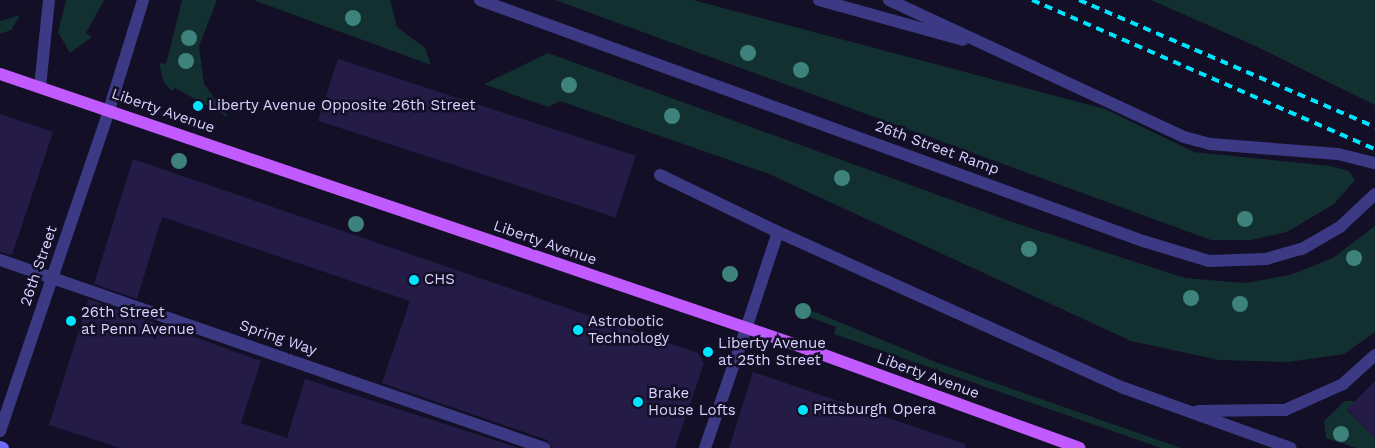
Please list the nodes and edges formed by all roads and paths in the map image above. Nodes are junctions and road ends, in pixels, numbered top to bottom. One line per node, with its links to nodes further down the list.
1 (50, 0): 8 (street)
2 (143, 0): 9 (street)
3 (480, 0): 12 (street, 26th Street Ramp)
4 (819, 0): 6 (street)
5 (889, 0): 6 (street)
6 (1007, 52): 10 (street)
7 (0, 74): 8 (main road, Liberty Avenue)
8 (40, 87): 9 (main road, Liberty Avenue)
9 (109, 110): 15 (street, 26th Street); 16 (main road, Liberty Avenue)
10 (1375, 163)
11 (660, 175): 13 (street)
12 (1375, 194)
13 (778, 232): 16 (street); 18 (street)
14 (0, 260): 15 (street, Spring Way)
15 (53, 278): 19 (street, 26th Street); 20 (street, Spring Way)
16 (746, 329): 21 (street); 22 (main road, Liberty Avenue)
17 (1375, 356): 18 (street)
18 (1186, 410): 23 (street)
19 (0, 431)
20 (544, 448)
21 (704, 448)
22 (1079, 448)
23 (1291, 448)

